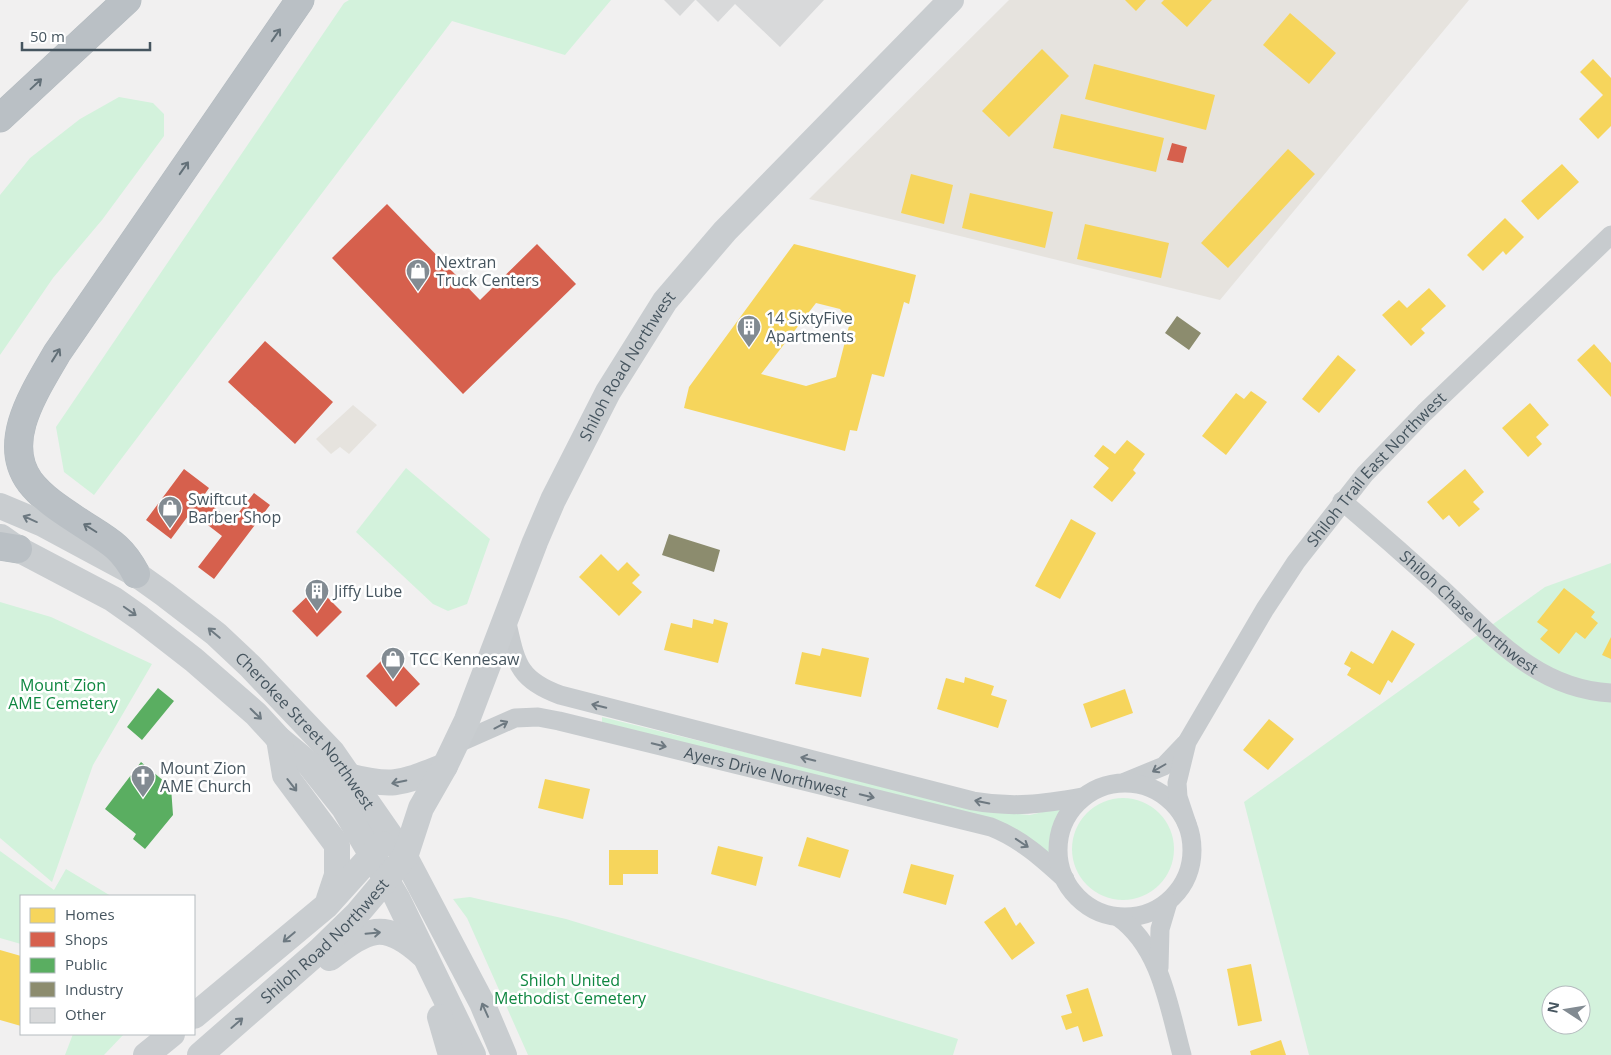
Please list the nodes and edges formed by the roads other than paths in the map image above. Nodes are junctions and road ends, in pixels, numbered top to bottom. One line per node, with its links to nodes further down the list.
1 (127, 0): 4 (highway, one-way to 1)
2 (300, 0): 6 (highway, one-way to 2)
3 (951, 0): 12 (main road, Shiloh Road Northwest)
4 (0, 118)
5 (1611, 235): 8 (street, Shiloh Trail East Northwest)
6 (38, 386): 7 (highway); 11 (highway, one-way to 6)
7 (0, 428)
8 (1342, 501): 13 (street, Shiloh Chase Northwest); 15 (street, Shiloh Trail East Northwest)
9 (0, 506): 11 (main road, Cherokee Street Northwest, one-way to 9)
10 (6, 544): 14 (main road, Cherokee Street Northwest, one-way to 14)
11 (136, 574): 17 (main road, Cherokee Street Northwest, one-way to 11)
12 (506, 619): 16 (main road, Shiloh Road Northwest); 19 (street, Ayers Drive Northwest, one-way to 12)
13 (1611, 693)
14 (279, 739): 23 (main road, Cherokee Street Northwest); 28 (main road, one-way to 28)
15 (1187, 742): 18 (street, Shiloh Trail East Northwest, one-way to 18); 21 (street, Shiloh Trail East Northwest)
16 (451, 755): 17 (main road, one-way to 17); 20 (main road, Shiloh Road Northwest); 26 (street, Ayers Drive Northwest, one-way to 26)
17 (348, 776): 22 (main road, Cherokee Street Northwest)
18 (1124, 782): 19 (street); 21 (street)
19 (1082, 797): 26 (street)
20 (421, 808): 22 (main road, Shiloh Road Northwest); 24 (main road, Shiloh Road Northwest)
21 (1187, 824): 27 (street)
22 (390, 836): 23 (main road, Shiloh Road Northwest); 24 (main road, Cherokee Street Northwest)
23 (372, 856): 25 (main road, Cherokee Street Northwest); 28 (main road, Shiloh Road Northwest)
24 (405, 857): 25 (main road, Shiloh Road Northwest); 40 (main road, Cherokee Street Northwest, one-way to 24)
25 (386, 879): 30 (main road, Cherokee Street Northwest); 32 (main road, Shiloh Road Northwest)
26 (1065, 879): 29 (street)
27 (1168, 902): 29 (street); 31 (street)
28 (326, 906): 34 (main road, Shiloh Road Northwest, one-way to 34)
29 (1118, 917): 31 (street)
30 (423, 956): 32 (main road, one-way to 30); 33 (main road, Cherokee Street Northwest)
31 (1159, 974): 41 (street)
32 (286, 980): 37 (main road, Shiloh Road Northwest, one-way to 32)
33 (442, 992): 38 (main road); 39 (main road, Cherokee Street Northwest)
34 (195, 1015)
35 (171, 1035): 36 (main road)
36 (146, 1055)
37 (200, 1055)
38 (451, 1055)
39 (473, 1055)
40 (504, 1055)
41 (1182, 1055)

